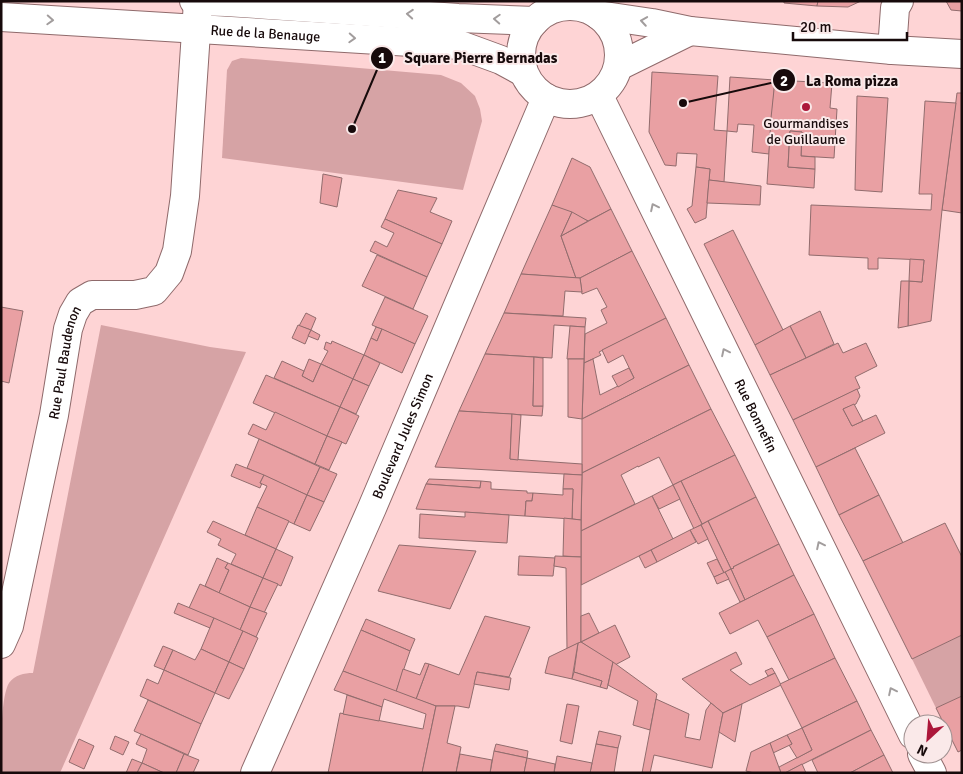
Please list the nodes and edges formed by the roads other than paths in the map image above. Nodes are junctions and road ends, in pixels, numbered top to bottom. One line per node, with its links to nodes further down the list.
1 (194, 1): 3 (street, Rue de la Benauge)
2 (899, 1): 9 (street)
3 (198, 2): 6 (street, Rue de la Benauge, one-way to 3); 7 (street, Rue Paul Baudenon)
4 (585, 8): 6 (street); 8 (street, one-way to 4); 11 (street)
5 (1, 17): 7 (street, Rue de la Benauge, one-way to 7)
6 (535, 21): 12 (street)
7 (197, 29): 12 (street, Rue de la Benauge, one-way to 12); 15 (street, Rue Paul Baudenon)
8 (690, 31): 9 (street); 11 (street)
9 (892, 50): 10 (street)
10 (962, 54)
11 (619, 66): 13 (street)
12 (523, 72): 14 (street)
13 (599, 96): 14 (street); 16 (street, Rue Bonnefin, one-way to 13)
14 (546, 98): 17 (street, Boulevard Jules Simon)
15 (1, 644)
16 (903, 715)
17 (255, 773)

